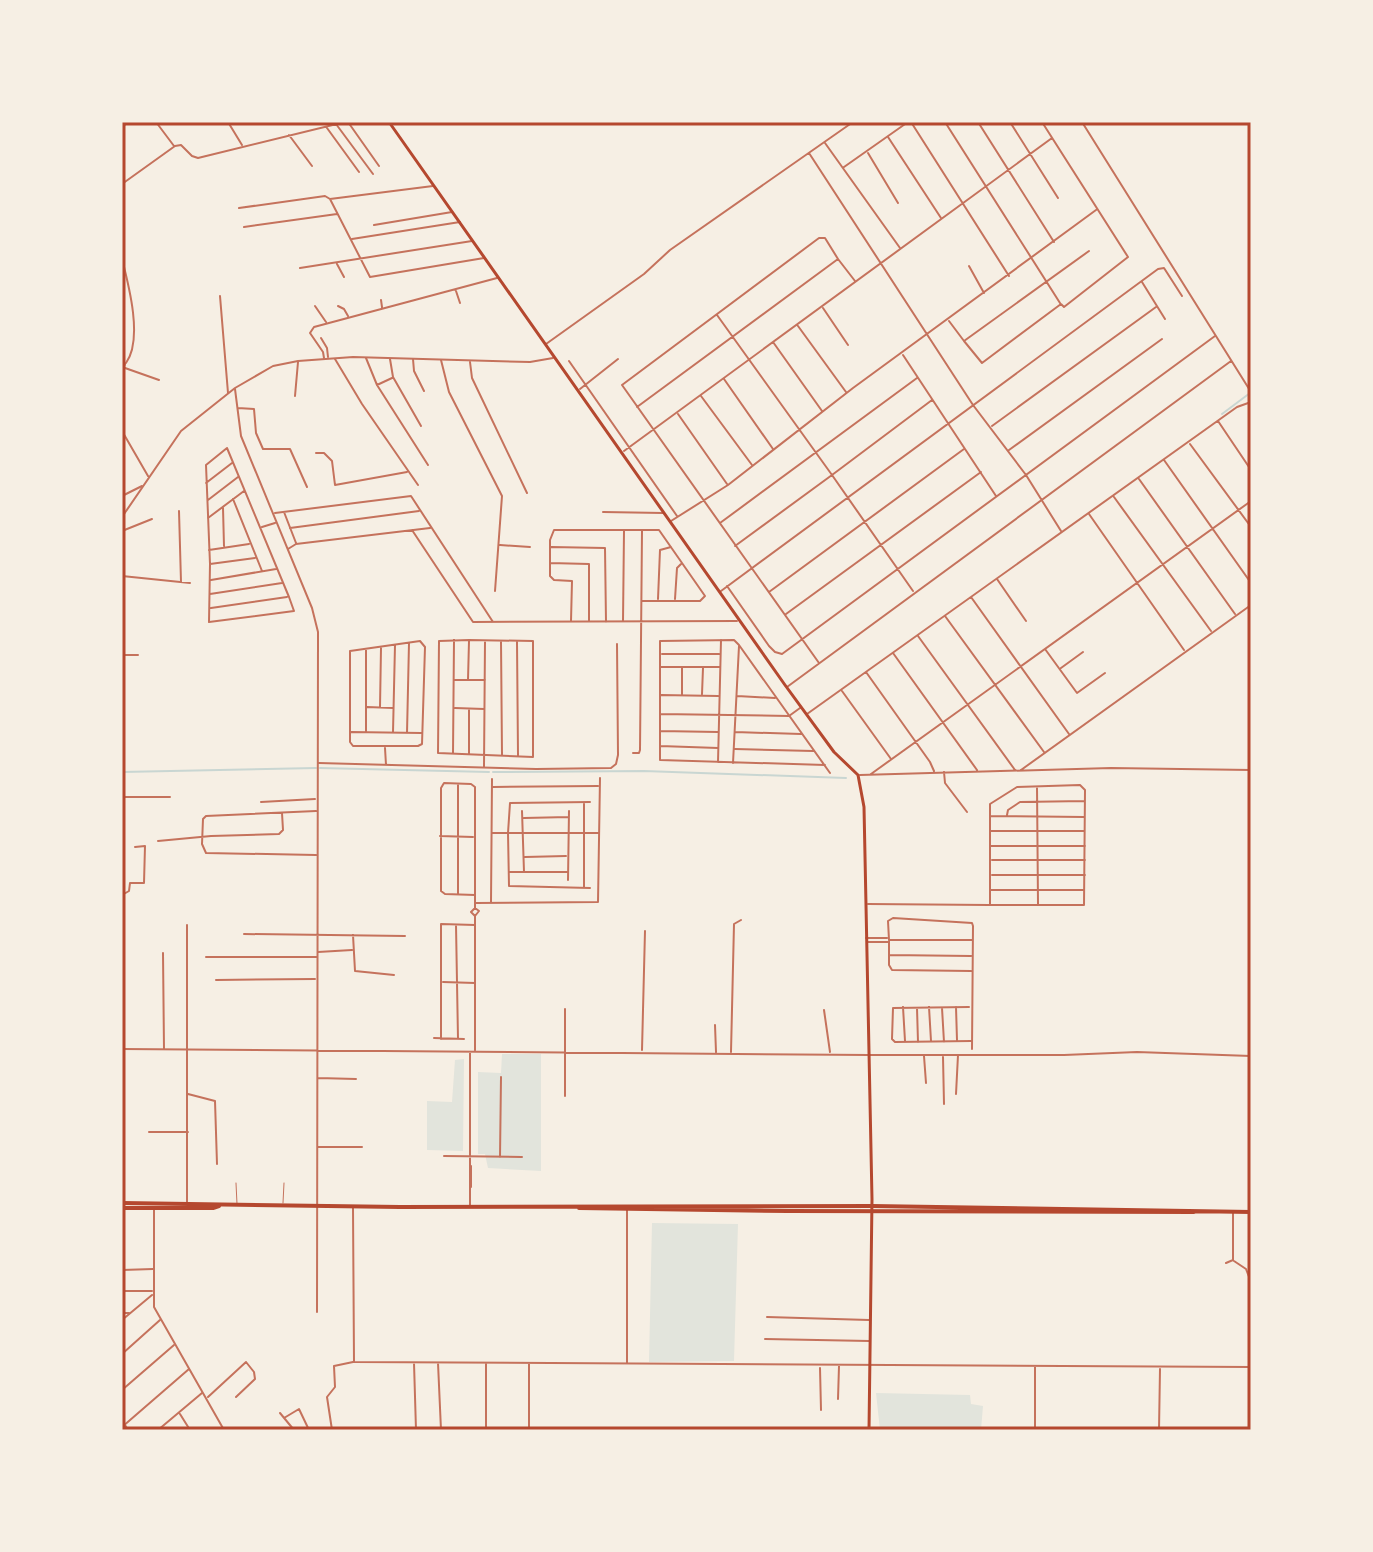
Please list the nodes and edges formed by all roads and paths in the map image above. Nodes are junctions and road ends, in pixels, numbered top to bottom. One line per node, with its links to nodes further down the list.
1 (126, 122): 17 (street)
2 (156, 122): 22 (street)
3 (228, 122): 23 (street)
4 (256, 122): 5 (street)
5 (268, 122)
6 (346, 122): 15 (street); 28 (street)
7 (389, 122): 34 (main road)
8 (853, 122): 21 (street)
9 (910, 122): 19 (street); 39 (street)
10 (945, 122): 35 (street)
11 (978, 122): 30 (street)
12 (1010, 122): 26 (street)
13 (1042, 122): 20 (street)
14 (1082, 122): 87 (street)
15 (336, 124): 16 (street); 32 (street)
16 (327, 125): 18 (street); 31 (street)
17 (122, 130)
18 (289, 134): 23 (street); 27 (street)
19 (888, 137): 24 (street); 44 (street)
20 (1052, 138): 26 (street); 41 (street)
21 (824, 142): 25 (street); 29 (street)
22 (174, 146): 23 (street); 33 (street)
23 (242, 146)
24 (868, 152): 29 (street); 38 (street)
25 (809, 153): 59 (street); 93 (street)
26 (1030, 154): 30 (street); 36 (street)
27 (312, 166)
28 (379, 166)
29 (843, 168): 51 (street)
30 (1008, 171): 35 (street); 50 (street)
31 (359, 172)
32 (373, 174)
33 (122, 184)
34 (434, 185): 37 (street); 42 (main road)
35 (985, 187): 39 (street); 57 (street)
36 (1058, 198)
37 (330, 199): 40 (street); 43 (street)
38 (898, 203)
39 (963, 203): 44 (street); 62 (street)
40 (239, 208)
41 (1096, 210): 50 (street); 74 (street)
42 (453, 212): 45 (main road); 46 (street)
43 (338, 213): 47 (street); 48 (street)
44 (942, 219): 51 (street)
45 (460, 222): 48 (street); 49 (main road)
46 (374, 225)
47 (244, 227)
48 (351, 239): 54 (street)
49 (473, 241): 53 (main road); 54 (street)
50 (1055, 243): 57 (street)
51 (901, 249): 59 (street)
52 (1089, 251): 67 (street)
53 (485, 257): 54 (street); 64 (main road)
54 (360, 258): 58 (street)
55 (122, 259): 110 (street)
56 (838, 259): 66 (street); 80 (street); 88 (street)
57 (1031, 260): 62 (street); 67 (street)
58 (336, 262): 61 (street); 63 (street)
59 (882, 263): 66 (street); 86 (street)
60 (969, 266): 69 (street)
61 (300, 268)
62 (1009, 276): 69 (street)
63 (344, 277)
64 (499, 278): 68 (street); 93 (main road)
65 (1141, 281): 71 (street); 78 (street); 128 (street)
66 (855, 282): 77 (street)
67 (1046, 283): 74 (street); 92 (street)
68 (455, 289): 73 (street); 79 (street)
69 (984, 294): 83 (street)
70 (220, 296): 123 (street)
71 (1182, 296)
72 (381, 300): 79 (street)
73 (460, 303)
74 (1061, 304): 92 (street)
75 (315, 306): 84 (street)
76 (338, 306): 81 (street)
77 (822, 307): 85 (street); 94 (street)
78 (1156, 307): 82 (street); 136 (street)
79 (383, 309): 81 (street)
80 (716, 314): 88 (street); 129 (street)
81 (348, 318): 84 (street)
82 (1165, 319)
83 (948, 320): 86 (street); 92 (street)
84 (327, 323): 100 (street)
85 (797, 325): 91 (street); 122 (street)
86 (929, 334): 95 (street); 128 (street)
87 (1215, 336): 109 (street); 156 (street)
88 (733, 337): 106 (street); 129 (street)
89 (321, 338): 100 (street)
90 (1162, 339): 144 (street)
91 (772, 341): 106 (street); 131 (street)
92 (964, 341)
93 (546, 344): 97 (main road)
94 (848, 345)
95 (902, 353): 114 (street); 122 (street)
96 (366, 356): 98 (street); 99 (street); 116 (street)
97 (555, 357): 105 (street); 119 (main road)
98 (335, 358): 100 (street); 153 (street)
99 (390, 358): 101 (street); 112 (street)
100 (326, 359): 107 (street)
101 (413, 359): 104 (street); 120 (street)
102 (618, 359): 117 (street)
103 (122, 360): 110 (street)
104 (441, 360): 105 (street); 205 (street)
105 (471, 360): 166 (street)
106 (749, 360): 113 (street); 137 (street)
107 (298, 361): 118 (street); 125 (street)
108 (569, 361): 117 (street)
109 (1231, 361): 121 (street); 174 (street)
110 (125, 366): 111 (street); 115 (street)
111 (122, 373)
112 (393, 377): 116 (street); 135 (street)
113 (724, 378): 124 (street); 142 (street)
114 (917, 378): 126 (street); 146 (street)
115 (159, 380)
116 (377, 385): 150 (street)
117 (586, 385): 119 (street); 141 (street)
118 (235, 388): 123 (street); 130 (street)
119 (579, 390): 145 (main road)
120 (424, 391)
121 (1251, 392)
122 (847, 393): 131 (street)
123 (228, 394): 158 (street)
124 (701, 395): 132 (street); 151 (street)
125 (295, 396)
126 (932, 400): 134 (street); 155 (street)
127 (1251, 402): 133 (street)
128 (973, 405): 134 (street); 136 (street)
129 (637, 407): 139 (street)
130 (237, 408): 164 (street); 190 (street)
131 (822, 411): 137 (street)
132 (677, 413): 139 (street); 162 (street)
133 (1218, 421): 140 (street); 152 (street)
134 (947, 424): 143 (street); 169 (street)
135 (421, 426)
136 (991, 426): 144 (street)
137 (798, 429): 142 (street); 146 (street)
138 (122, 431): 158 (street)
139 (652, 431): 141 (street); 173 (street)
140 (1189, 442): 148 (street); 177 (street)
141 (630, 447): 145 (street); 186 (street)
142 (773, 449): 151 (street)
143 (964, 449): 154 (street); 191 (street)
144 (1008, 451): 156 (street)
145 (622, 452): 183 (main road)
146 (815, 452): 155 (street); 192 (street)
147 (316, 453): 153 (street)
148 (1163, 460): 159 (street); 197 (street)
149 (233, 462): 157 (street); 160 (street); 160 (street)
150 (428, 465)
151 (752, 466): 162 (street)
152 (1251, 470)
153 (408, 471): 161 (street)
154 (981, 472): 170 (street); 207 (street)
155 (832, 475): 169 (street); 206 (street)
156 (1026, 475): 170 (street); 174 (street)
157 (239, 476): 165 (street); 172 (street)
158 (149, 477): 163 (street)
159 (1138, 478): 168 (street); 208 (street)
160 (206, 483): 172 (street)
161 (418, 485)
162 (728, 485): 173 (street)
163 (143, 486): 167 (street); 185 (street)
164 (307, 487)
165 (245, 490): 171 (street); 194 (street)
166 (527, 493)
167 (122, 496)
168 (1113, 496): 184 (street); 219 (street)
169 (847, 497): 191 (street); 221 (street)
170 (997, 497): 222 (street)
171 (233, 499): 176 (street); 203 (street)
172 (207, 500): 187 (street)
173 (704, 501): 186 (street); 192 (street)
174 (1040, 501): 202 (street); 235 (street)
175 (1251, 501): 177 (street)
176 (223, 507): 187 (street); 209 (street)
177 (1239, 510): 193 (street); 197 (street)
178 (179, 511): 227 (street)
179 (421, 511): 180 (street); 195 (street); 196 (street)
180 (284, 512): 182 (street); 195 (street)
181 (603, 512): 183 (street)
182 (275, 513)
183 (664, 513): 189 (main road)
184 (1088, 513): 202 (street); 228 (street)
185 (122, 517)
186 (678, 517): 189 (street)
187 (208, 518): 214 (street)
188 (152, 519): 201 (street)
189 (671, 522): 234 (main road)
190 (276, 523): 194 (street); 213 (street)
191 (865, 523): 207 (street); 236 (street)
192 (719, 524): 206 (street)
193 (1251, 527)
194 (260, 528): 220 (street)
195 (290, 528): 204 (street)
196 (431, 528): 198 (street); 250 (street)
197 (1213, 528): 208 (street); 231 (street)
198 (412, 530): 204 (street); 250 (street)
199 (624, 530): 200 (street); 211 (street); 254 (street)
200 (642, 530): 212 (street); 242 (street)
201 (122, 531)
202 (1062, 532): 225 (street)
203 (251, 543): 209 (street); 215 (street)
204 (296, 544): 213 (street)
205 (499, 545): 210 (street); 233 (street)
206 (735, 546): 221 (street)
207 (881, 546): 222 (street); 245 (street)
208 (1188, 546): 219 (street); 247 (street)
209 (224, 547): 214 (street)
210 (530, 547)
211 (550, 547): 216 (street); 253 (street)
212 (671, 547): 217 (street); 240 (street)
213 (288, 549): 338 (street)
214 (209, 550): 218 (street)
215 (256, 558): 218 (street); 223 (street)
216 (550, 563): 251 (street); 252 (street)
217 (682, 563): 241 (street); 241 (street)
218 (210, 564): 226 (street)
219 (1162, 564): 228 (street); 256 (street)
220 (277, 569): 223 (street); 230 (street)
221 (751, 569): 232 (street); 236 (street)
222 (898, 569): 235 (street); 259 (street)
223 (262, 571): 226 (street)
224 (122, 576): 227 (street)
225 (996, 579): 239 (street); 249 (street)
226 (210, 580): 237 (street)
227 (181, 582): 229 (street)
228 (1136, 582): 271 (street); 273 (street)
229 (190, 583)
230 (283, 583): 237 (street); 238 (street)
231 (1251, 583)
232 (727, 586): 234 (street); 259 (street)
233 (495, 591)
234 (719, 592): 248 (main road)
235 (914, 592): 279 (street)
236 (768, 593): 245 (street)
237 (210, 594): 244 (street)
238 (289, 597): 244 (street); 244 (street)
239 (971, 597): 246 (street); 284 (street)
240 (658, 600): 241 (street); 242 (street)
241 (675, 600)
242 (642, 601): 255 (street)
243 (1251, 605): 247 (street)
244 (209, 608)
245 (785, 615): 259 (street)
246 (945, 616): 257 (street); 291 (street)
247 (1236, 616): 256 (street)
248 (740, 621): 255 (street); 292 (main road)
249 (1026, 621)
250 (494, 622): 251 (street)
251 (571, 622): 252 (street)
252 (589, 622): 253 (street)
253 (606, 622): 254 (street)
254 (623, 622): 255 (street)
255 (641, 622): 330 (street)
256 (1212, 633): 273 (street)
257 (917, 635): 274 (street); 300 (street)
258 (721, 638): 268 (street); 275 (street); 276 (street)
259 (802, 639): 279 (street)
260 (454, 640): 261 (street); 288 (street); 332 (street)
261 (469, 640): 262 (street); 289 (street)
262 (485, 640): 263 (street); 290 (street)
263 (501, 641): 264 (street); 335 (street)
264 (517, 641): 336 (street); 336 (street)
265 (409, 643): 266 (street); 320 (street); 321 (street)
266 (395, 644): 269 (street); 304 (street)
267 (617, 644): 343 (street)
268 (739, 645): 298 (street); 299 (street)
269 (381, 646): 270 (street); 302 (street)
270 (366, 648): 301 (street); 315 (street)
271 (1045, 648): 284 (street); 285 (street)
272 (1083, 652): 285 (street)
273 (1185, 652): 323 (street)
274 (893, 653): 286 (street); 313 (street)
275 (659, 654): 276 (street); 280 (street)
276 (720, 654): 283 (street)
277 (122, 655): 278 (street)
278 (138, 655)
279 (819, 663): 292 (street)
280 (659, 667): 281 (street); 294 (street)
281 (682, 667): 282 (street); 295 (street)
282 (703, 667): 283 (street); 296 (street)
283 (720, 667): 297 (street)
284 (1020, 667): 291 (street); 323 (street)
285 (1060, 669): 287 (street)
286 (866, 672): 293 (street); 324 (street)
287 (1105, 673)
288 (454, 680): 289 (street); 305 (street)
289 (468, 680): 290 (street)
290 (485, 680): 307 (street)
291 (995, 685): 300 (street); 331 (street)
292 (787, 687): 303 (main road)
293 (841, 690): 309 (street); 337 (street)
294 (659, 695): 295 (street); 308 (street)
295 (682, 695): 296 (street)
296 (702, 696): 297 (street)
297 (719, 696): 310 (street)
298 (736, 696): 299 (street); 311 (street)
299 (776, 698): 312 (street)
300 (968, 704): 313 (street); 346 (street)
301 (366, 707): 302 (street); 316 (street)
302 (380, 707): 304 (street)
303 (801, 707): 309 (main road); 312 (street)
304 (394, 708): 317 (street)
305 (454, 708): 306 (street); 332 (street)
306 (469, 709): 307 (street); 333 (street)
307 (485, 709): 334 (street)
308 (659, 714): 310 (street); 314 (street)
309 (807, 714): 351 (main road)
310 (719, 715): 311 (street); 318 (street)
311 (735, 715): 312 (street); 319 (street)
312 (789, 716): 322 (street)
313 (944, 721): 324 (street); 345 (street)
314 (659, 731): 318 (street); 325 (street)
315 (350, 732): 316 (street); 326 (street)
316 (366, 732): 317 (street)
317 (393, 732): 320 (street)
318 (719, 732): 327 (street)
319 (734, 732): 322 (street); 328 (street)
320 (407, 733): 321 (street)
321 (423, 733): 326 (street)
322 (802, 734): 329 (street)
323 (1070, 735): 331 (street)
324 (916, 741): 337 (street); 349 (street)
325 (659, 746): 327 (street); 339 (street)
326 (385, 747): 341 (street)
327 (719, 748): 339 (street)
328 (734, 749): 329 (street); 340 (street)
329 (815, 751): 342 (street)
330 (633, 753)
331 (1045, 753): 346 (street)
332 (453, 754): 333 (street)
333 (469, 754): 334 (street)
334 (486, 756): 335 (street); 343 (street)
335 (502, 756): 336 (street)
336 (518, 757)
337 (891, 759): 350 (street)
338 (318, 763): 341 (street); 360 (street)
339 (718, 763): 340 (street)
340 (733, 763): 342 (street)
341 (386, 765): 343 (street)
342 (825, 765): 348 (street)
343 (486, 768)
344 (1251, 770): 346 (street)
345 (977, 771): 346 (street); 347 (street)
346 (1018, 771)
347 (944, 772): 349 (street); 370 (street)
348 (830, 773)
349 (934, 773): 350 (street)
350 (871, 774): 351 (street)
351 (858, 775): 418 (main road)
352 (600, 778): 355 (street)
353 (492, 779): 357 (street)
354 (458, 783): 386 (street); 387 (street); 389 (street)
355 (600, 786): 357 (street); 384 (street)
356 (1037, 786): 361 (street); 362 (street); 371 (street)
357 (493, 787): 380 (street)
358 (122, 797): 359 (street)
359 (170, 797)
360 (317, 799): 363 (street); 366 (street)
361 (1037, 801): 362 (street); 372 (street); 373 (street)
362 (1085, 801): 375 (street)
363 (261, 802)
364 (584, 802): 365 (street); 381 (street); 383 (street)
365 (590, 802)
366 (317, 811): 369 (street); 395 (street)
367 (522, 811): 376 (street)
368 (569, 811): 374 (street)
369 (282, 812): 388 (street); 388 (street)
370 (967, 812)
371 (989, 816): 372 (street); 377 (street)
372 (1007, 816): 373 (street)
373 (1037, 816): 375 (street); 378 (street)
374 (569, 817): 376 (street); 382 (street)
375 (1085, 817): 379 (street)
376 (523, 818): 385 (street)
377 (989, 831): 378 (street); 392 (street)
378 (1037, 831): 379 (street); 391 (street)
379 (1085, 831): 393 (street)
380 (492, 833): 381 (street); 417 (street)
381 (508, 833): 385 (street); 402 (street)
382 (569, 833): 383 (street); 385 (street); 396 (street)
383 (584, 833): 384 (street); 408 (street)
384 (599, 833): 417 (street)
385 (523, 834): 397 (street)
386 (440, 836): 387 (street); 414 (street)
387 (457, 836): 389 (street); 414 (street)
388 (204, 837): 390 (street); 395 (street)
389 (474, 837): 415 (street)
390 (158, 841)
391 (1037, 845): 392 (street); 393 (street); 398 (street)
392 (990, 846): 399 (street)
393 (1085, 846): 400 (street)
394 (135, 847): 413 (street)
395 (316, 855): 427 (street)
396 (568, 856): 397 (street); 401 (street)
397 (523, 857): 403 (street)
398 (1037, 859): 399 (street); 400 (street); 405 (street)
399 (991, 860): 404 (street)
400 (1085, 860): 406 (street)
401 (568, 871): 403 (street); 407 (street)
402 (509, 872): 403 (street); 408 (street)
403 (524, 872)
404 (991, 875): 405 (street); 410 (street)
405 (1038, 875): 406 (street); 411 (street)
406 (1085, 875): 412 (street)
407 (568, 880)
408 (584, 888): 409 (street)
409 (590, 888)
410 (990, 890): 411 (street); 419 (street)
411 (1037, 890): 412 (street); 420 (street)
412 (1085, 890): 420 (street)
413 (122, 895)
414 (458, 895): 415 (street)
415 (475, 895): 416 (street)
416 (475, 903): 417 (street); 424 (street)
417 (491, 903)
418 (866, 904): 419 (street); 430 (main road)
419 (990, 905): 420 (street)
420 (1038, 905)
421 (741, 920): 474 (street)
422 (187, 925): 468 (street)
423 (456, 925): 424 (street); 443 (street); 444 (street)
424 (475, 925): 445 (street)
425 (645, 931): 472 (street)
426 (244, 934): 427 (street)
427 (317, 934): 428 (street); 435 (street)
428 (353, 934): 429 (street); 433 (street)
429 (405, 936)
430 (866, 940): 431 (street); 476 (main road)
431 (889, 940): 432 (street); 432 (street); 436 (street)
432 (973, 940): 437 (street)
433 (353, 950): 435 (street); 440 (street)
434 (163, 953): 467 (street)
435 (317, 955): 438 (street); 441 (street)
436 (888, 955): 437 (street); 439 (street)
437 (973, 956): 439 (street)
438 (206, 957)
439 (973, 971): 451 (street)
440 (394, 975)
441 (317, 979): 442 (street); 469 (street)
442 (216, 980)
443 (441, 982): 444 (street); 456 (street)
444 (458, 982): 445 (street); 457 (street)
445 (475, 983): 470 (street)
446 (903, 1007): 447 (street); 461 (street); 461 (street)
447 (917, 1007): 448 (street); 462 (street)
448 (929, 1007): 449 (street); 463 (street)
449 (942, 1007): 450 (street); 464 (street)
450 (956, 1007): 451 (street); 459 (street)
451 (972, 1007): 460 (street)
452 (565, 1009): 471 (street)
453 (824, 1010): 475 (street)
454 (715, 1025): 473 (street)
455 (434, 1038): 456 (street)
456 (441, 1039): 457 (street)
457 (458, 1039): 458 (street)
458 (464, 1039)
459 (957, 1041): 460 (street); 464 (street)
460 (972, 1041): 466 (street)
461 (905, 1042): 462 (street)
462 (918, 1042): 463 (street)
463 (931, 1042): 464 (street)
464 (944, 1042)
465 (122, 1049): 467 (street)
466 (972, 1049)
467 (164, 1050): 468 (street)
468 (188, 1050): 469 (street); 485 (street)
469 (317, 1050): 470 (street); 482 (street)
470 (472, 1051): 471 (street); 494 (street)
471 (565, 1052): 472 (street); 487 (street)
472 (642, 1052): 473 (street)
473 (716, 1053): 474 (street)
474 (731, 1053): 475 (street)
475 (830, 1054): 476 (street)
476 (869, 1055): 477 (street); 511 (main road)
477 (924, 1055): 478 (street); 484 (street)
478 (943, 1055): 479 (street); 488 (street)
479 (958, 1055): 480 (street); 486 (street)
480 (1251, 1056)
481 (501, 1077): 495 (street)
482 (317, 1078): 483 (street); 491 (street)
483 (356, 1079)
484 (926, 1083)
485 (188, 1094): 490 (street); 497 (street)
486 (956, 1094)
487 (565, 1096)
488 (944, 1104)
489 (149, 1132): 490 (street)
490 (188, 1132): 500 (street)
491 (317, 1147): 492 (street); 506 (street)
492 (362, 1147)
493 (444, 1156): 494 (street)
494 (470, 1156): 495 (street); 508 (street)
495 (500, 1157): 496 (street)
496 (522, 1157)
497 (217, 1164)
498 (236, 1183): 504 (lane)
499 (284, 1183): 505 (lane)
500 (187, 1204): 502 (highway); 503 (highway)
501 (122, 1206): 502 (highway)
502 (154, 1206): 503 (highway); 517 (street)
503 (219, 1206): 504 (highway)
504 (237, 1206): 505 (highway)
505 (283, 1206): 506 (highway)
506 (318, 1206): 507 (highway); 522 (street)
507 (353, 1207): 508 (highway); 533 (street)
508 (470, 1207): 509 (highway)
509 (577, 1207): 510 (highway); 512 (highway)
510 (642, 1207): 511 (highway); 512 (highway)
511 (872, 1208): 513 (highway); 528 (main road)
512 (627, 1209): 538 (street)
513 (1233, 1211): 514 (highway); 515 (street)
514 (1251, 1212)
515 (1233, 1260): 516 (street); 519 (street)
516 (1226, 1263)
517 (154, 1269): 518 (street); 521 (street)
518 (122, 1270)
519 (1251, 1282)
520 (122, 1291): 521 (street)
521 (154, 1292): 524 (street); 526 (street)
522 (317, 1312)
523 (122, 1313): 524 (street)
524 (130, 1313): 527 (street)
525 (767, 1317): 528 (street)
526 (160, 1319): 531 (street); 532 (street)
527 (122, 1320)
528 (870, 1320): 530 (main road)
529 (765, 1339): 530 (street)
530 (870, 1341): 540 (main road)
531 (175, 1344): 545 (street); 546 (street)
532 (122, 1354)
533 (354, 1362): 534 (street); 563 (street)
534 (414, 1362): 536 (street); 564 (street)
535 (529, 1362): 537 (street); 538 (street); 567 (street)
536 (438, 1363): 537 (street); 565 (street)
537 (486, 1363): 566 (street)
538 (627, 1364): 539 (street)
539 (820, 1365): 541 (street); 551 (street)
540 (870, 1365): 541 (street); 542 (street); 568 (main road)
541 (839, 1366): 550 (street)
542 (1035, 1366): 543 (street); 569 (street)
543 (1160, 1367): 544 (street); 570 (street)
544 (1251, 1367)
545 (190, 1368): 547 (street); 556 (street)
546 (122, 1390)
547 (203, 1392): 549 (street); 552 (street)
548 (236, 1397): 549 (street)
549 (207, 1398): 560 (street)
550 (838, 1399)
551 (821, 1410)
552 (179, 1412): 558 (street); 559 (street)
553 (280, 1413): 554 (street)
554 (284, 1418): 561 (street); 562 (street)
555 (122, 1420): 556 (street)
556 (123, 1426): 557 (street)
557 (128, 1430)
558 (159, 1430)
559 (190, 1430)
560 (224, 1430)
561 (294, 1430)
562 (309, 1430)
563 (332, 1430)
564 (416, 1430)
565 (441, 1430)
566 (486, 1430)
567 (529, 1430)
568 (869, 1430)
569 (1035, 1430)
570 (1159, 1430)

